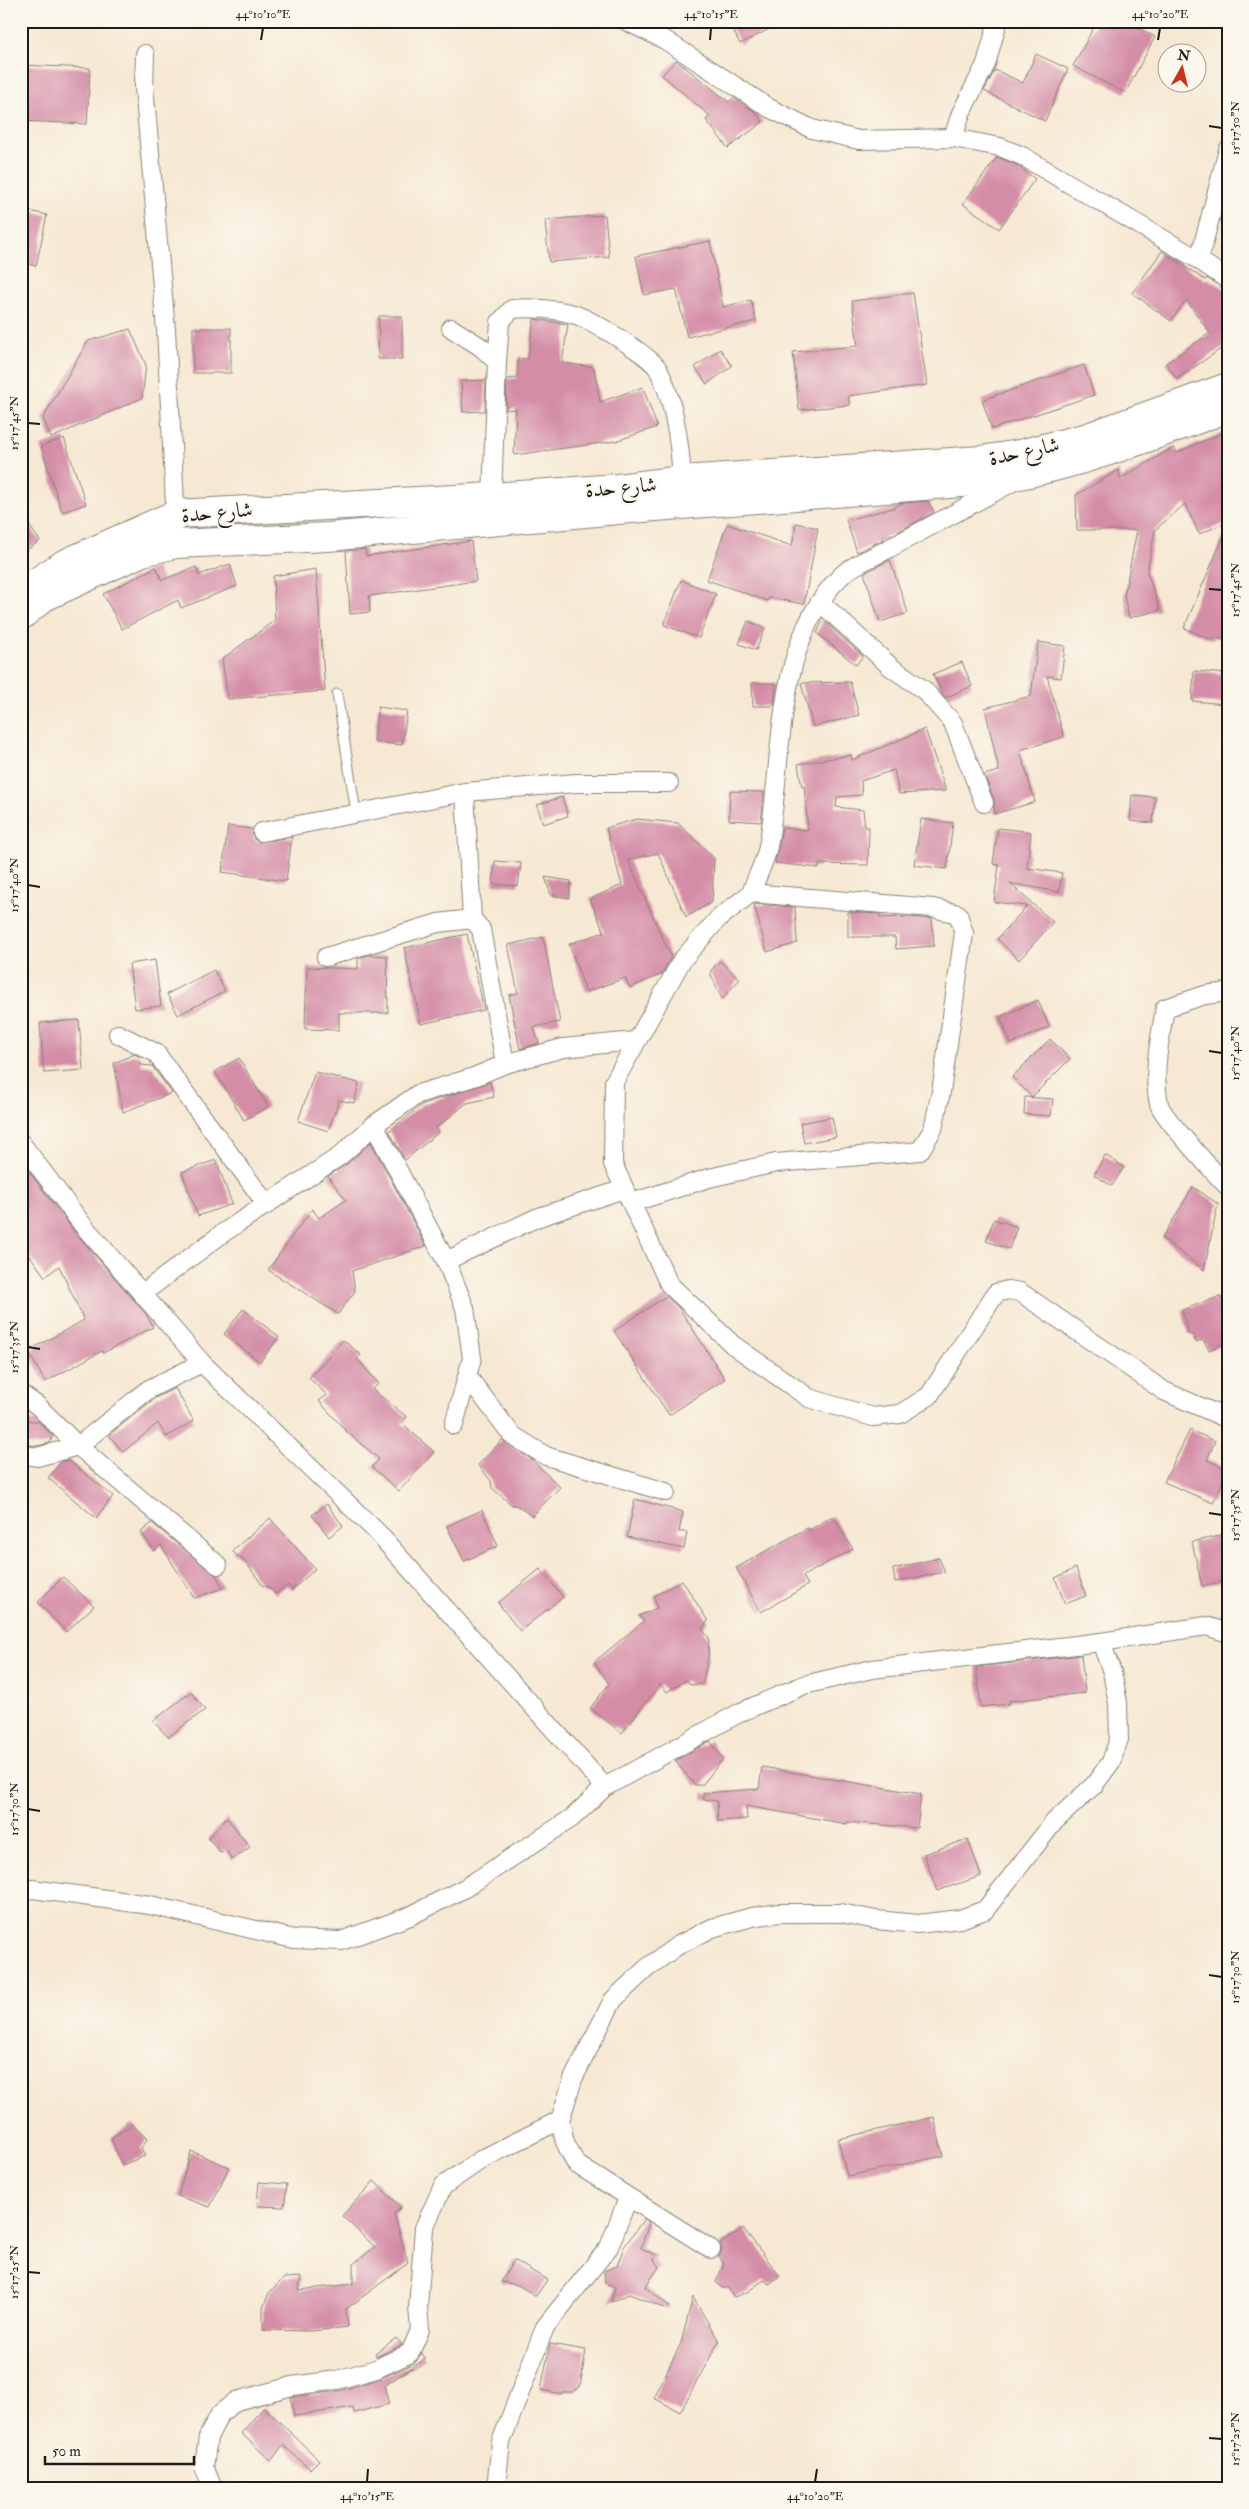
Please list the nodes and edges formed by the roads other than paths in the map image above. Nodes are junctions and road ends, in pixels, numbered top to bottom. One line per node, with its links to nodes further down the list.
1 (626, 21): 4 (street)
2 (998, 21): 4 (street)
3 (145, 54): 17 (street)
4 (953, 138): 6 (street)
5 (1228, 150): 6 (street)
6 (1198, 260): 7 (street)
7 (1228, 280)
8 (451, 328): 9 (street)
9 (497, 362): 15 (street); 16 (street)
10 (1228, 387): 12 (main road, شارع حدة)
11 (1228, 408): 12 (main road, شارع حدة)
12 (1109, 441): 13 (main road, شارع حدة); 14 (main road, شارع حدة)
13 (984, 470): 14 (main road, شارع حدة); 15 (main road, شارع حدة)
14 (1028, 475): 20 (street)
15 (682, 493): 16 (main road, شارع حدة); 18 (main road, شارع حدة)
16 (492, 497): 17 (main road, شارع حدة)
17 (176, 514): 18 (street); 19 (main road, شارع حدة)
18 (176, 544): 21 (main road, شارع حدة)
19 (21, 592)
20 (820, 602): 25 (street); 28 (street)
21 (21, 616)
22 (337, 694): 26 (lane)
23 (670, 783): 24 (street)
24 (465, 792): 26 (street); 29 (street)
25 (984, 803)
26 (356, 812): 27 (street)
27 (262, 832)
28 (751, 893): 33 (street); 38 (street)
29 (472, 918): 30 (street); 34 (street)
30 (326, 957)
31 (1228, 992): 37 (street)
32 (118, 1034): 39 (street)
33 (635, 1041): 34 (street); 38 (street)
34 (505, 1064): 35 (street)
35 (374, 1125): 39 (street); 40 (street)
36 (21, 1143): 41 (street)
37 (1228, 1186)
38 (627, 1196): 40 (street); 45 (street)
39 (267, 1205): 41 (street)
40 (446, 1261): 43 (street)
41 (143, 1293): 42 (street)
42 (202, 1363): 47 (street); 55 (street)
43 (468, 1377): 46 (street); 49 (street)
44 (21, 1394): 47 (street)
45 (1228, 1419)
46 (454, 1425)
47 (78, 1446): 48 (street); 50 (street)
48 (21, 1454)
49 (666, 1492)
50 (218, 1566)
51 (1228, 1618): 52 (street)
52 (1206, 1626): 53 (street); 54 (street)
53 (1228, 1633)
54 (1100, 1642): 55 (street); 57 (street)
55 (605, 1787): 56 (street)
56 (21, 1891)
57 (560, 2120): 58 (street); 60 (street)
58 (628, 2198): 59 (street); 61 (street)
59 (711, 2249)
60 (213, 2488)
61 (496, 2488)

